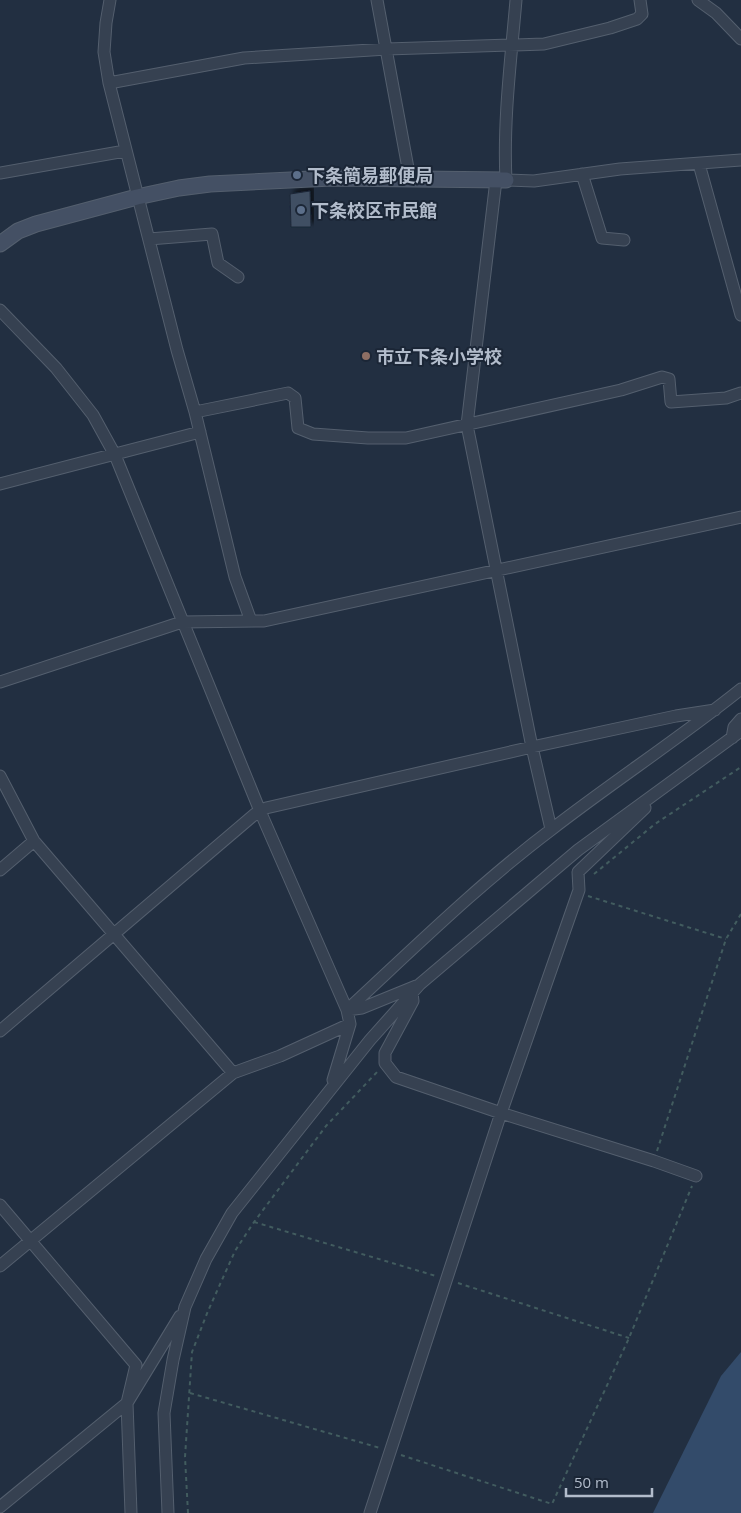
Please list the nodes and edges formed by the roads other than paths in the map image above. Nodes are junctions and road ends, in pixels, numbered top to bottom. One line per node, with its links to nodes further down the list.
1 (110, 0): 9 (street)
2 (377, 0): 8 (street)
3 (516, 0): 7 (street)
4 (640, 0): 7 (street)
5 (698, 0): 6 (street)
6 (741, 38)
7 (513, 45): 8 (street); 16 (street)
8 (387, 49): 9 (street); 15 (street)
9 (109, 83): 10 (street)
10 (125, 152): 13 (street); 17 (street)
11 (741, 160): 12 (street)
12 (699, 164): 14 (street); 23 (street)
13 (0, 173)
14 (582, 174): 16 (street); 19 (street)
15 (410, 179): 16 (street); 17 (street)
16 (501, 180): 26 (street)
17 (137, 197): 18 (street); 20 (street)
18 (149, 239): 21 (street); 25 (street)
19 (624, 240)
20 (0, 244)
21 (238, 278)
22 (0, 310): 28 (street)
23 (741, 315)
24 (741, 393): 26 (street)
25 (195, 412): 26 (street); 27 (street)
26 (467, 425): 31 (street)
27 (200, 432): 28 (street); 32 (street)
28 (115, 455): 29 (street); 33 (street)
29 (0, 484)
30 (741, 517): 31 (street)
31 (496, 571): 32 (street); 39 (street)
32 (251, 621): 33 (street)
33 (182, 622): 34 (street); 42 (street)
34 (0, 682)
35 (741, 689): 36 (street)
36 (715, 710): 39 (street); 43 (street)
37 (741, 719): 38 (street)
38 (736, 735): 41 (street)
39 (532, 747): 42 (street); 43 (street)
40 (0, 776): 44 (street)
41 (655, 794): 47 (street); 54 (street)
42 (260, 811): 46 (street); 49 (street)
43 (551, 829): 49 (street)
44 (34, 841): 45 (street); 46 (street)
45 (0, 870)
46 (114, 935): 51 (street); 52 (street)
47 (420, 984): 48 (street); 49 (street)
48 (412, 993): 53 (street); 54 (street)
49 (347, 1010): 50 (street)
50 (350, 1024): 52 (street); 53 (street)
51 (0, 1031)
52 (233, 1073): 57 (street)
53 (331, 1088): 59 (street)
54 (501, 1113): 55 (street); 64 (street)
55 (696, 1176)
56 (0, 1205): 57 (street)
57 (30, 1240): 58 (street); 60 (street)
58 (0, 1266)
59 (185, 1307): 60 (street); 63 (street)
60 (127, 1403): 61 (street); 62 (street)
61 (0, 1507)
62 (131, 1513)
63 (168, 1513)
64 (370, 1513)

